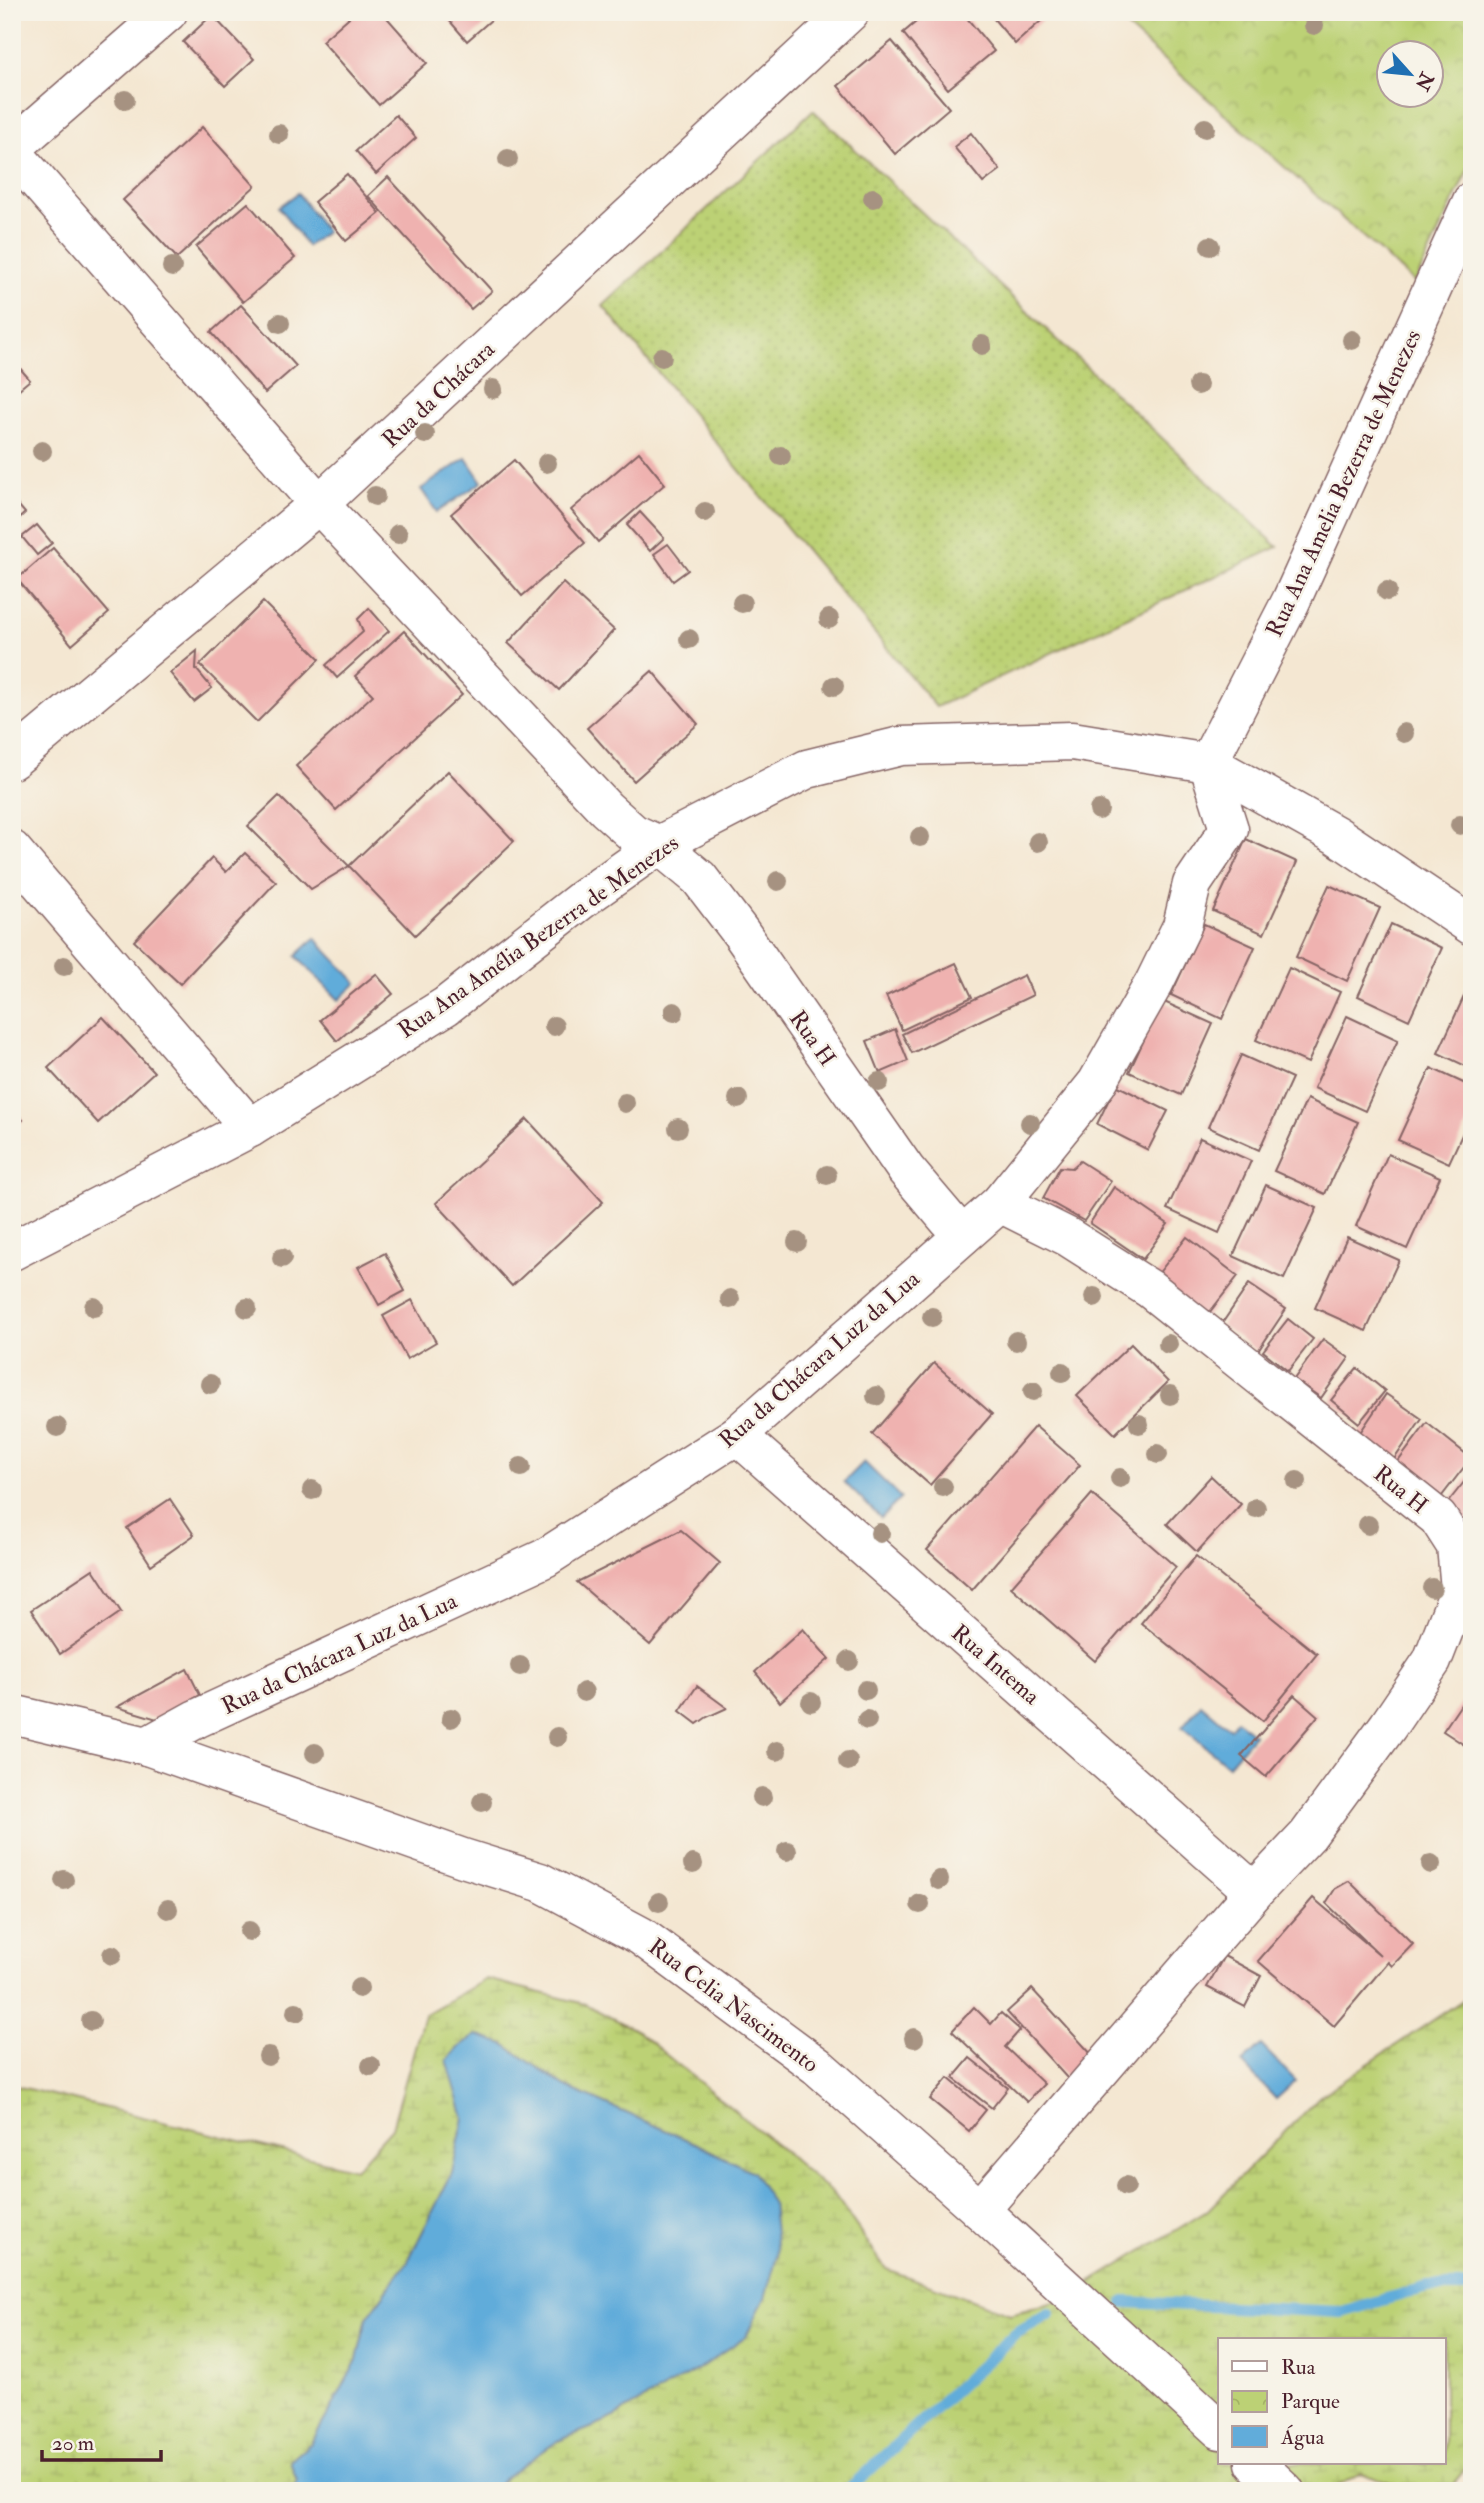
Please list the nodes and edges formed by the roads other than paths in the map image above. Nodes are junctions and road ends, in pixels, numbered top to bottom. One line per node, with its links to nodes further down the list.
1 (168, 12): 3 (street)
2 (850, 12): 5 (street, Rua da Chácara)
3 (12, 150): 5 (street, Rua H)
4 (1472, 201): 7 (street, Rua Ana Amelia Bezerra de Menezes)
5 (319, 504): 6 (street, Rua da Chácara); 8 (street, Rua H)
6 (12, 760)
7 (1208, 763): 8 (street, Rua Ana Amélia Bezerra de Menezes); 10 (street, Rua Ana Amélia Bezerra de Menezes); 12 (street, Rua da Chácara Luz da Lua)
8 (659, 845): 11 (street, Rua Ana Amélia Bezerra de Menezes); 13 (street, Rua H)
9 (12, 850): 11 (street)
10 (1472, 926)
11 (250, 1128): 14 (street, Rua Ana Amélia Bezerra de Menezes)
12 (1000, 1203): 13 (street, Rua da Chácara Luz da Lua); 18 (street, Rua H)
13 (962, 1236): 15 (street, Rua da Chácara Luz da Lua)
14 (12, 1251)
15 (737, 1435): 17 (street, Rua da Chácara Luz da Lua); 18 (street, Rua Intema)
16 (12, 1714): 17 (street)
17 (147, 1746): 19 (street, Rua Celia Nascimento)
18 (1254, 1892): 19 (street, Rua H)
19 (980, 2210): 20 (street, Rua Celia Nascimento)
20 (1218, 2428)
21 (1256, 2464): 22 (street)
22 (1285, 2491)

